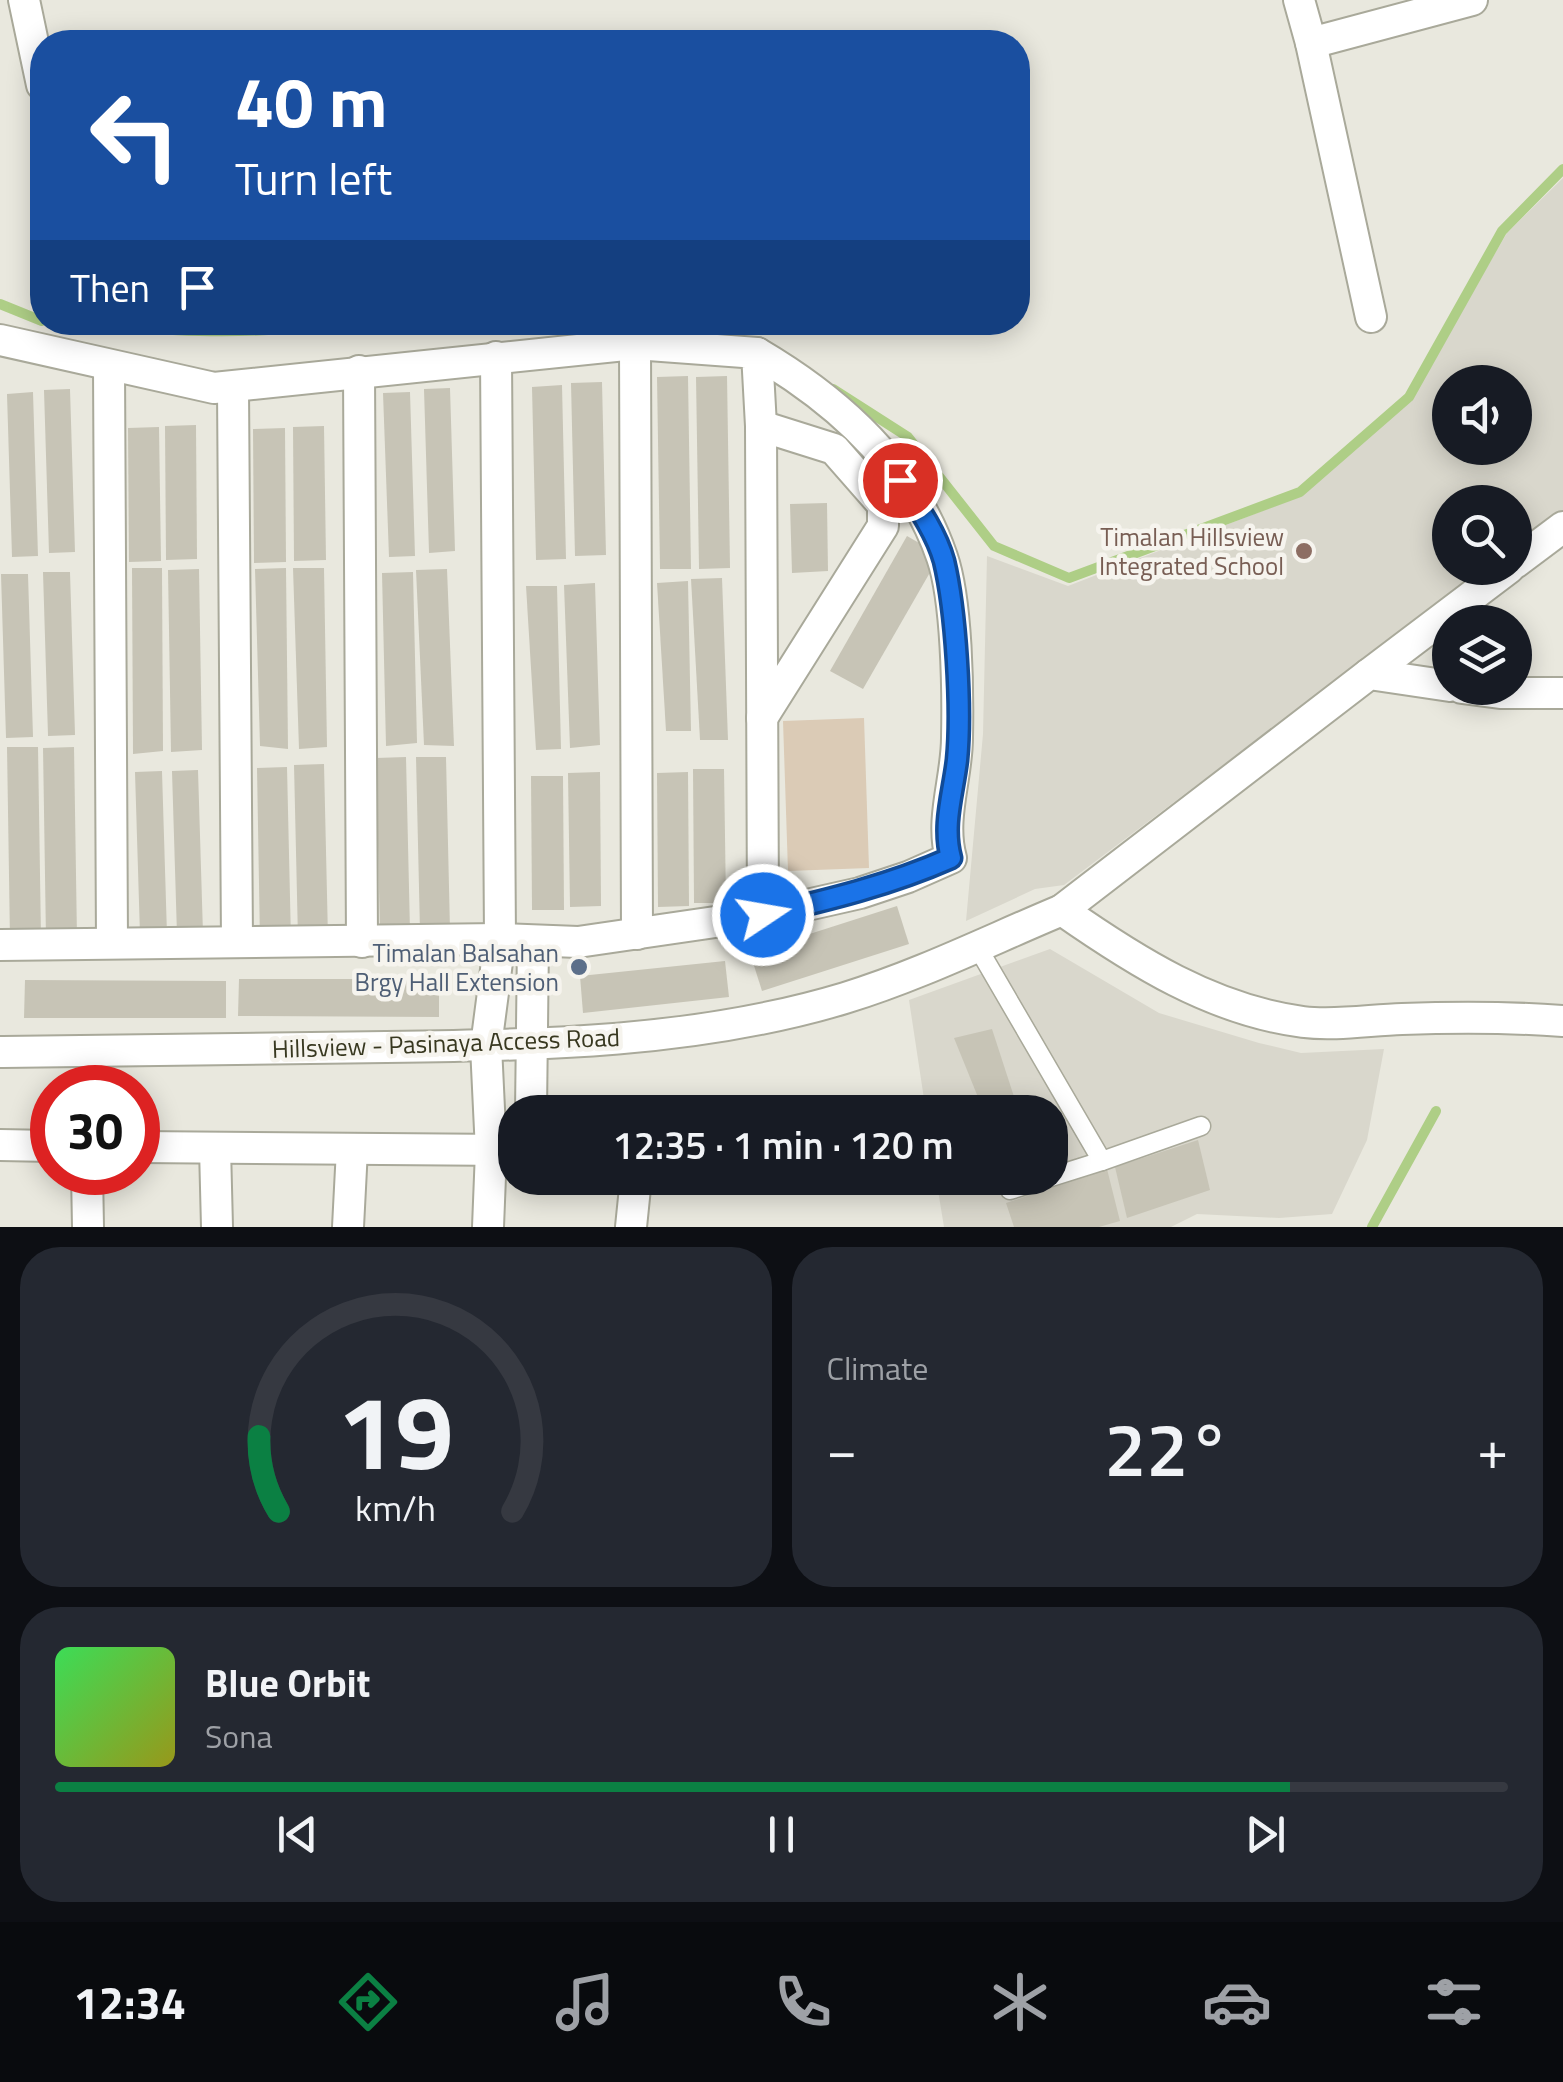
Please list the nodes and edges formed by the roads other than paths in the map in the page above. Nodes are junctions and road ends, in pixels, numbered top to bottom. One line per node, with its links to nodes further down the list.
1 (1299, 0): 4 (street)
2 (1472, 0): 4 (street)
3 (17, 17): 5 (street)
4 (1311, 43): 6 (street)
5 (30, 52)
6 (1371, 316)
7 (0, 340): 11 (street)
8 (635, 344): 9 (street); 10 (street); 25 (street)
9 (757, 352): 14 (street); 24 (street)
10 (496, 358): 12 (street); 26 (street)
11 (109, 367): 13 (street); 30 (street)
12 (359, 372): 13 (street); 28 (street)
13 (233, 389): 27 (street)
14 (761, 426): 22 (street); 22 (street)
15 (1563, 527): 16 (street, Hillsview - Pasinaya Access Road)
16 (1532, 550)
17 (1486, 585): 18 (street, Hillsview - Pasinaya Access Road)
18 (1369, 674): 19 (street); 23 (street, Hillsview - Pasinaya Access Road)
19 (1432, 683)
20 (1532, 693): 21 (street)
21 (1563, 693)
22 (762, 718): 24 (street)
23 (1062, 910): 32 (street, Hillsview - Pasinaya Access Road); 33 (street)
24 (763, 915): 25 (street)
25 (637, 934): 29 (street)
26 (500, 940): 28 (street); 29 (street); 35 (street)
27 (237, 942): 28 (street); 30 (street)
28 (362, 942)
29 (533, 942): 34 (street)
30 (112, 943): 31 (street)
31 (0, 945)
32 (978, 948): 34 (street, Hillsview - Pasinaya Access Road); 46 (lane)
33 (1563, 1021)
34 (530, 1044): 35 (street, Hillsview - Pasinaya Access Road); 37 (street)
35 (486, 1046): 36 (street, Hillsview - Pasinaya Access Road); 38 (street)
36 (0, 1052)
37 (531, 1095)
38 (498, 1119)
39 (1201, 1126): 46 (lane)
40 (0, 1145): 41 (street)
41 (30, 1146)
42 (160, 1147): 43 (street)
43 (215, 1148): 44 (street); 52 (street)
44 (352, 1149): 45 (street); 53 (street)
45 (498, 1150)
46 (1102, 1162): 47 (lane)
47 (1068, 1172)
48 (498, 1176): 54 (street)
49 (87, 1195): 51 (street)
50 (634, 1195): 55 (street)
51 (88, 1227)
52 (217, 1227)
53 (348, 1227)
54 (488, 1227)
55 (631, 1227)

